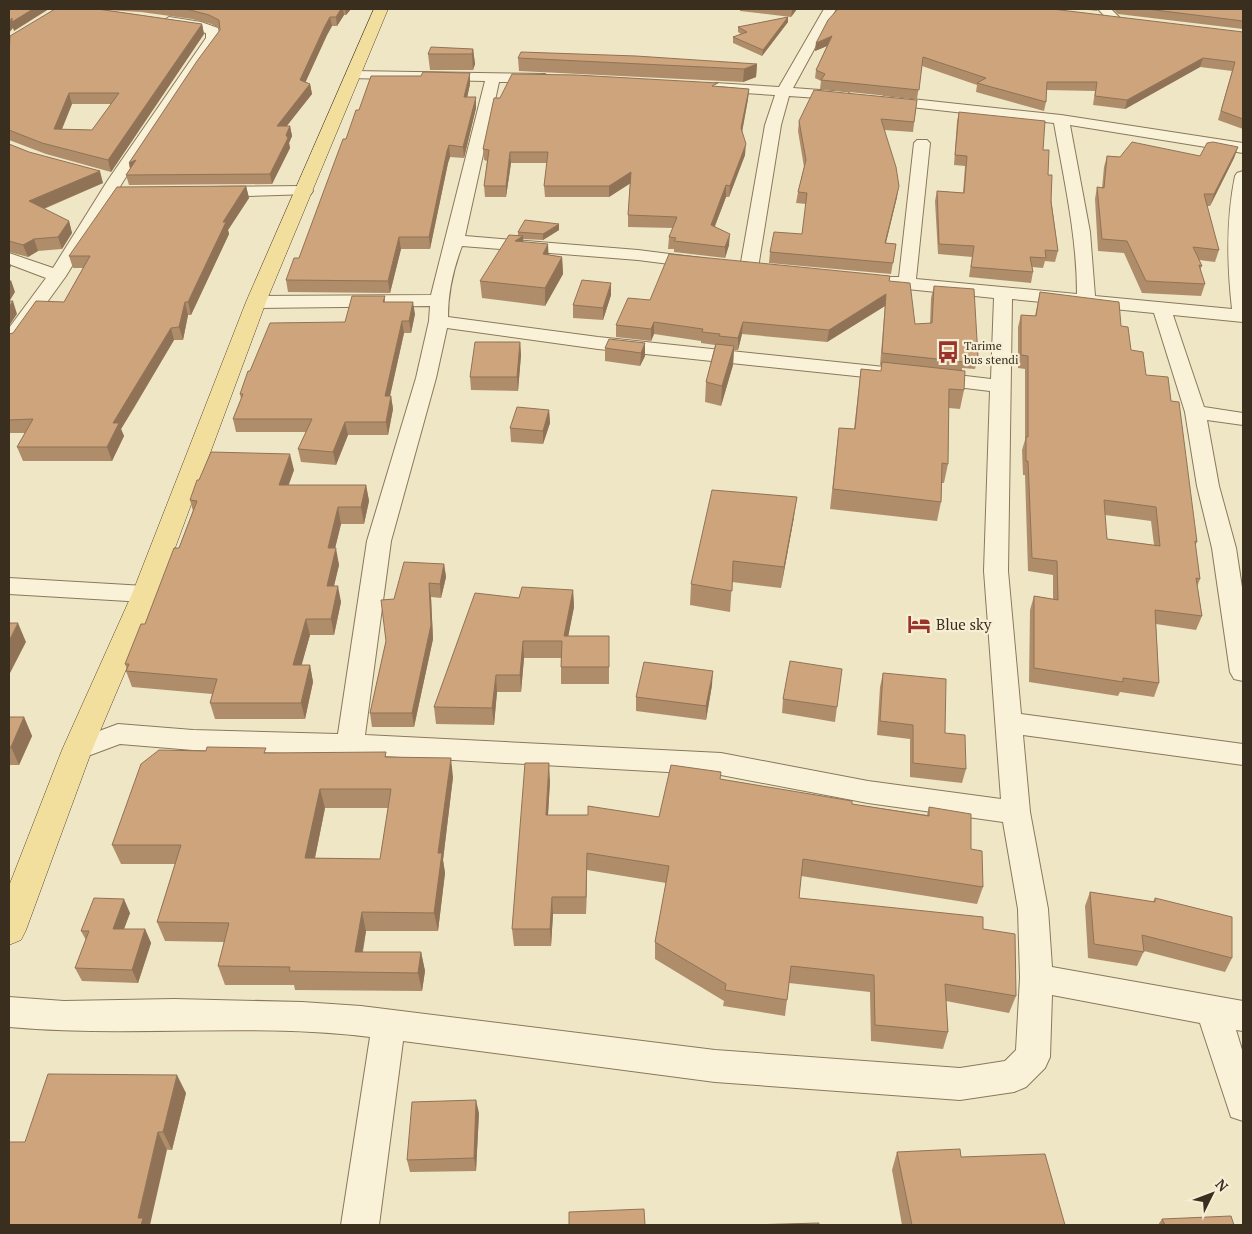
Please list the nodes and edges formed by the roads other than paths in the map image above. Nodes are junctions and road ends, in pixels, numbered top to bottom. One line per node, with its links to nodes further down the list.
1 (381, 9): 7 (main road)
2 (830, 9): 11 (street)
3 (1104, 9): 6 (street)
4 (1088, 15): 6 (main road)
5 (157, 19): 17 (street)
6 (1120, 19)
7 (353, 75): 8 (street); 18 (main road)
8 (493, 76): 9 (street); 21 (street)
9 (558, 78)
10 (699, 86): 11 (street)
11 (784, 91): 12 (street); 23 (street)
12 (1061, 119): 14 (street); 29 (street)
13 (922, 142): 27 (street)
14 (1243, 148)
15 (97, 174): 17 (street)
16 (1243, 176): 33 (street)
17 (113, 186): 19 (street); 25 (street)
18 (304, 191): 20 (street); 30 (main road)
19 (128, 192)
20 (201, 192)
21 (455, 240): 23 (street); 32 (street)
22 (9, 258): 25 (street)
23 (749, 268): 24 (street)
24 (768, 270)
25 (57, 276): 34 (street)
26 (861, 279): 27 (street)
27 (907, 283): 28 (street)
28 (1003, 293): 29 (street); 35 (street)
29 (1086, 300): 31 (street)
30 (256, 302): 32 (street); 40 (main road)
31 (1162, 307): 33 (street); 36 (street)
32 (439, 310): 35 (street); 43 (street)
33 (1243, 316)
34 (9, 341)
35 (1001, 386): 42 (street)
36 (1195, 412): 37 (street); 38 (street)
37 (1243, 419)
38 (1233, 551): 41 (street)
39 (9, 586): 40 (street)
40 (144, 594): 44 (main road)
41 (1243, 672)
42 (1010, 723): 45 (street); 46 (street)
43 (350, 745): 44 (street); 46 (street)
44 (77, 750): 47 (main road)
45 (1243, 754)
46 (1016, 812): 48 (street)
47 (9, 930)
48 (1036, 978): 50 (street); 51 (street)
49 (9, 1012): 51 (street)
50 (1228, 1014): 52 (street)
51 (388, 1024): 53 (street)
52 (1243, 1105)
53 (360, 1225)

